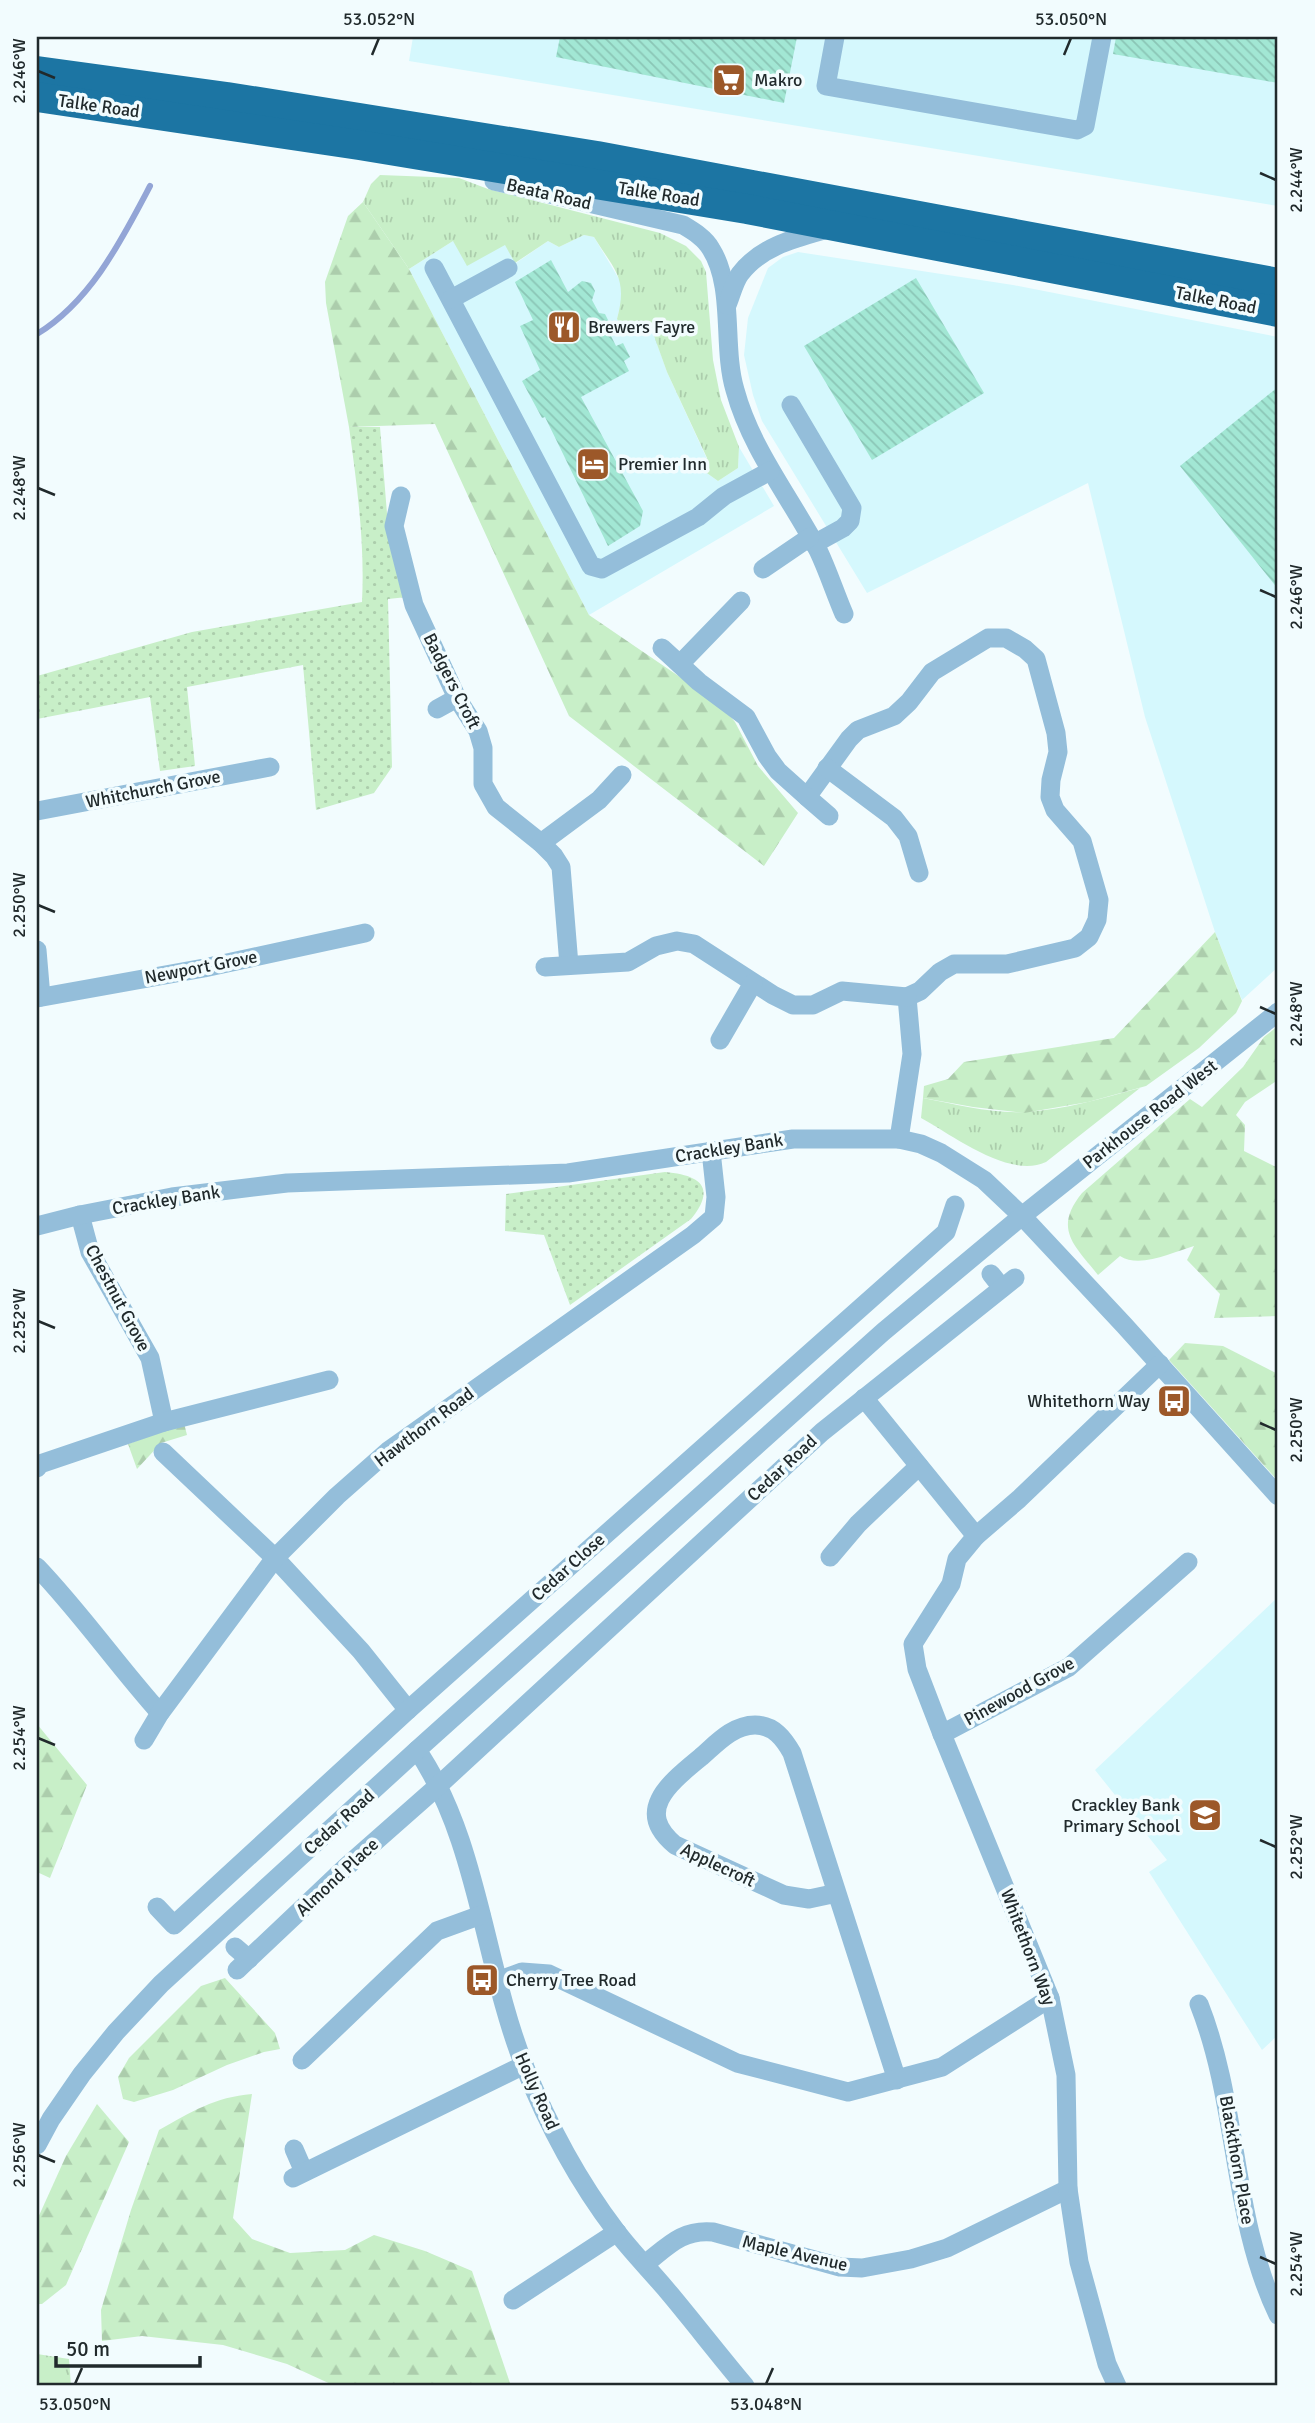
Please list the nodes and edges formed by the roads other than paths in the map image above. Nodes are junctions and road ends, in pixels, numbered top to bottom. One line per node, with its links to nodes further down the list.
1 (835, 37): 2 (street)
2 (1102, 37)
3 (37, 71): 9 (highway, Talke Road)
4 (37, 97): 5 (highway, Talke Road)
5 (359, 145): 6 (highway, Talke Road); 11 (street, Beata Road)
6 (834, 227): 11 (street, Beata Road); 12 (highway, Talke Road)
7 (434, 268): 10 (street)
8 (508, 268): 10 (street)
9 (1278, 283)
10 (450, 299): 14 (street)
11 (726, 309): 14 (street, Beata Road)
12 (1278, 312)
13 (791, 405): 16 (street)
14 (770, 471): 16 (street, Beata Road)
15 (401, 496): 22 (street, Badgers Croft)
16 (812, 541): 17 (street); 19 (street, Beata Road)
17 (763, 569)
18 (741, 601): 21 (street)
19 (844, 614)
20 (662, 648): 21 (street)
21 (680, 663): 27 (street)
22 (457, 698): 23 (street); 30 (street, Badgers Croft)
23 (436, 709)
24 (270, 767): 28 (street, Whitchurch Grove)
25 (827, 768): 27 (street); 31 (street); 38 (street)
26 (622, 775): 30 (street)
27 (807, 797): 29 (street)
28 (37, 811)
29 (829, 816)
30 (541, 843): 34 (street, Badgers Croft)
31 (919, 873)
32 (365, 933): 37 (street, Newport Grove)
33 (37, 950): 37 (street)
34 (569, 965): 35 (street); 36 (street)
35 (544, 967)
36 (753, 983): 38 (street); 40 (street)
37 (39, 997)
38 (907, 997): 41 (street)
39 (1278, 1012): 45 (street, Parkhouse Road West)
40 (720, 1040)
41 (899, 1139): 42 (street, Crackley Bank); 45 (street, Crackley Bank)
42 (710, 1151): 44 (street, Crackley Bank); 60 (street, Hawthorn Road)
43 (954, 1205): 56 (street, Cedar Close)
44 (80, 1215): 46 (street, Crackley Bank); 51 (street, Chestnut Grove)
45 (1022, 1216): 48 (street, Crackley Bank); 57 (street, Cedar Road)
46 (37, 1226)
47 (1003, 1280): 50 (street, Cedar Road)
48 (1160, 1364): 55 (street, Crackley Bank); 58 (street, Whitethorn Way)
49 (329, 1380): 51 (street)
50 (864, 1398): 53 (street); 68 (street, Cedar Road)
51 (164, 1422): 54 (street)
52 (175, 1457): 60 (street)
53 (919, 1466): 58 (street); 59 (street)
54 (37, 1468)
55 (1278, 1496)
56 (648, 1497): 57 (street); 63 (street, Cedar Close)
57 (669, 1523): 67 (street, Cedar Road)
58 (976, 1536): 65 (street, Whitethorn Way)
59 (830, 1557)
60 (275, 1558): 63 (street); 64 (street, Hawthorn Road)
61 (1188, 1562): 65 (street, Pinewood Grove)
62 (37, 1567): 64 (street)
63 (408, 1710): 70 (street, Cedar Close)
64 (160, 1713): 66 (street, Hawthorn Road)
65 (942, 1734): 74 (street, Whitethorn Way)
66 (144, 1740)
67 (417, 1750): 68 (street, Holly Road); 79 (street, Cedar Road)
68 (438, 1786): 71 (street, Holly Road); 72 (street, Almond Place)
69 (837, 1893): 69 (street, Applecroft); 78 (street, Applecroft)
70 (157, 1907)
71 (481, 1915): 73 (street, Holly Road); 76 (street)
72 (240, 1959)
73 (497, 1981): 77 (street, Holly Road); 78 (street)
74 (1050, 1998): 78 (street); 81 (street, Whitethorn Way)
75 (1199, 2004): 85 (street, Blackthorn Place)
76 (302, 2060)
77 (524, 2065): 80 (street); 82 (street, Holly Road)
78 (897, 2080)
79 (37, 2146)
80 (294, 2149)
81 (1068, 2189): 83 (street, Maple Avenue); 87 (street, Whitethorn Way)
82 (617, 2232): 83 (street, Holly Road); 84 (street)
83 (645, 2264): 86 (street, Holly Road)
84 (513, 2300)
85 (1278, 2315)
86 (745, 2386)
87 (1117, 2386)

